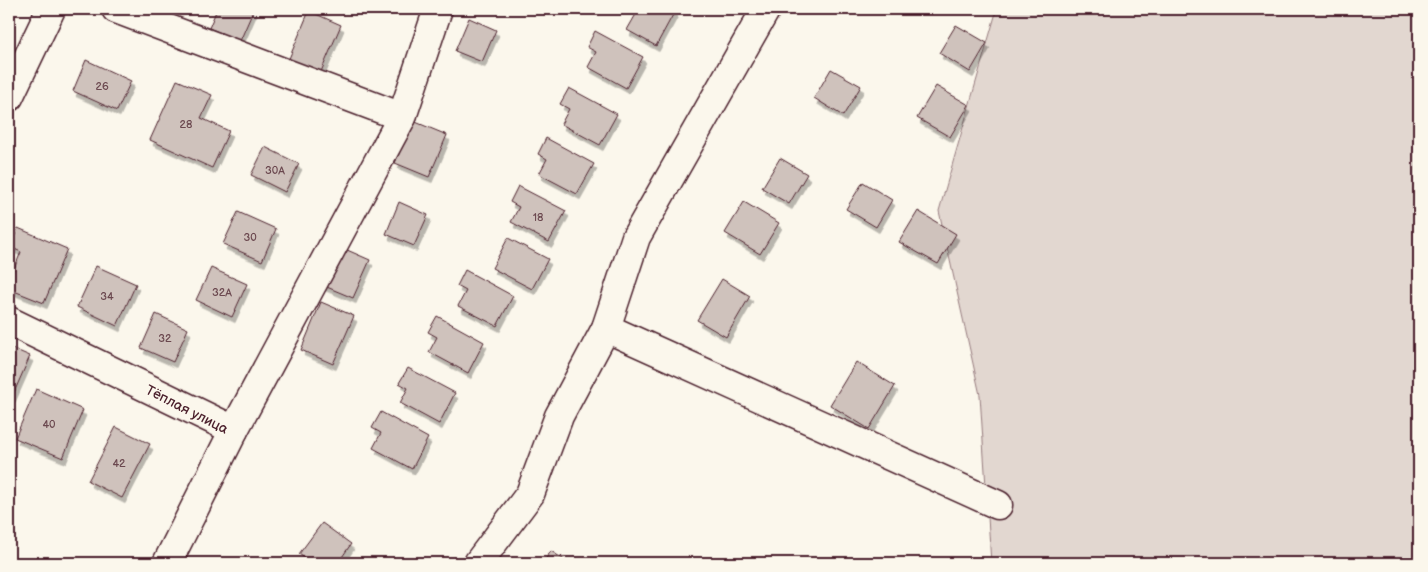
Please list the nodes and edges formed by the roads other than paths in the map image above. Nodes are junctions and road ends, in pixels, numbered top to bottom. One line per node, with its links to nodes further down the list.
1 (51, 9): 5 (street)
2 (116, 9): 6 (street)
3 (438, 9): 6 (street)
4 (766, 9): 8 (street)
5 (9, 97)
6 (402, 117): 9 (street)
7 (9, 321): 9 (street, Тёплая улица)
8 (606, 328): 10 (street); 12 (street)
9 (234, 430): 11 (street, Тёплая улица)
10 (998, 505)
11 (167, 563)
12 (478, 563)

